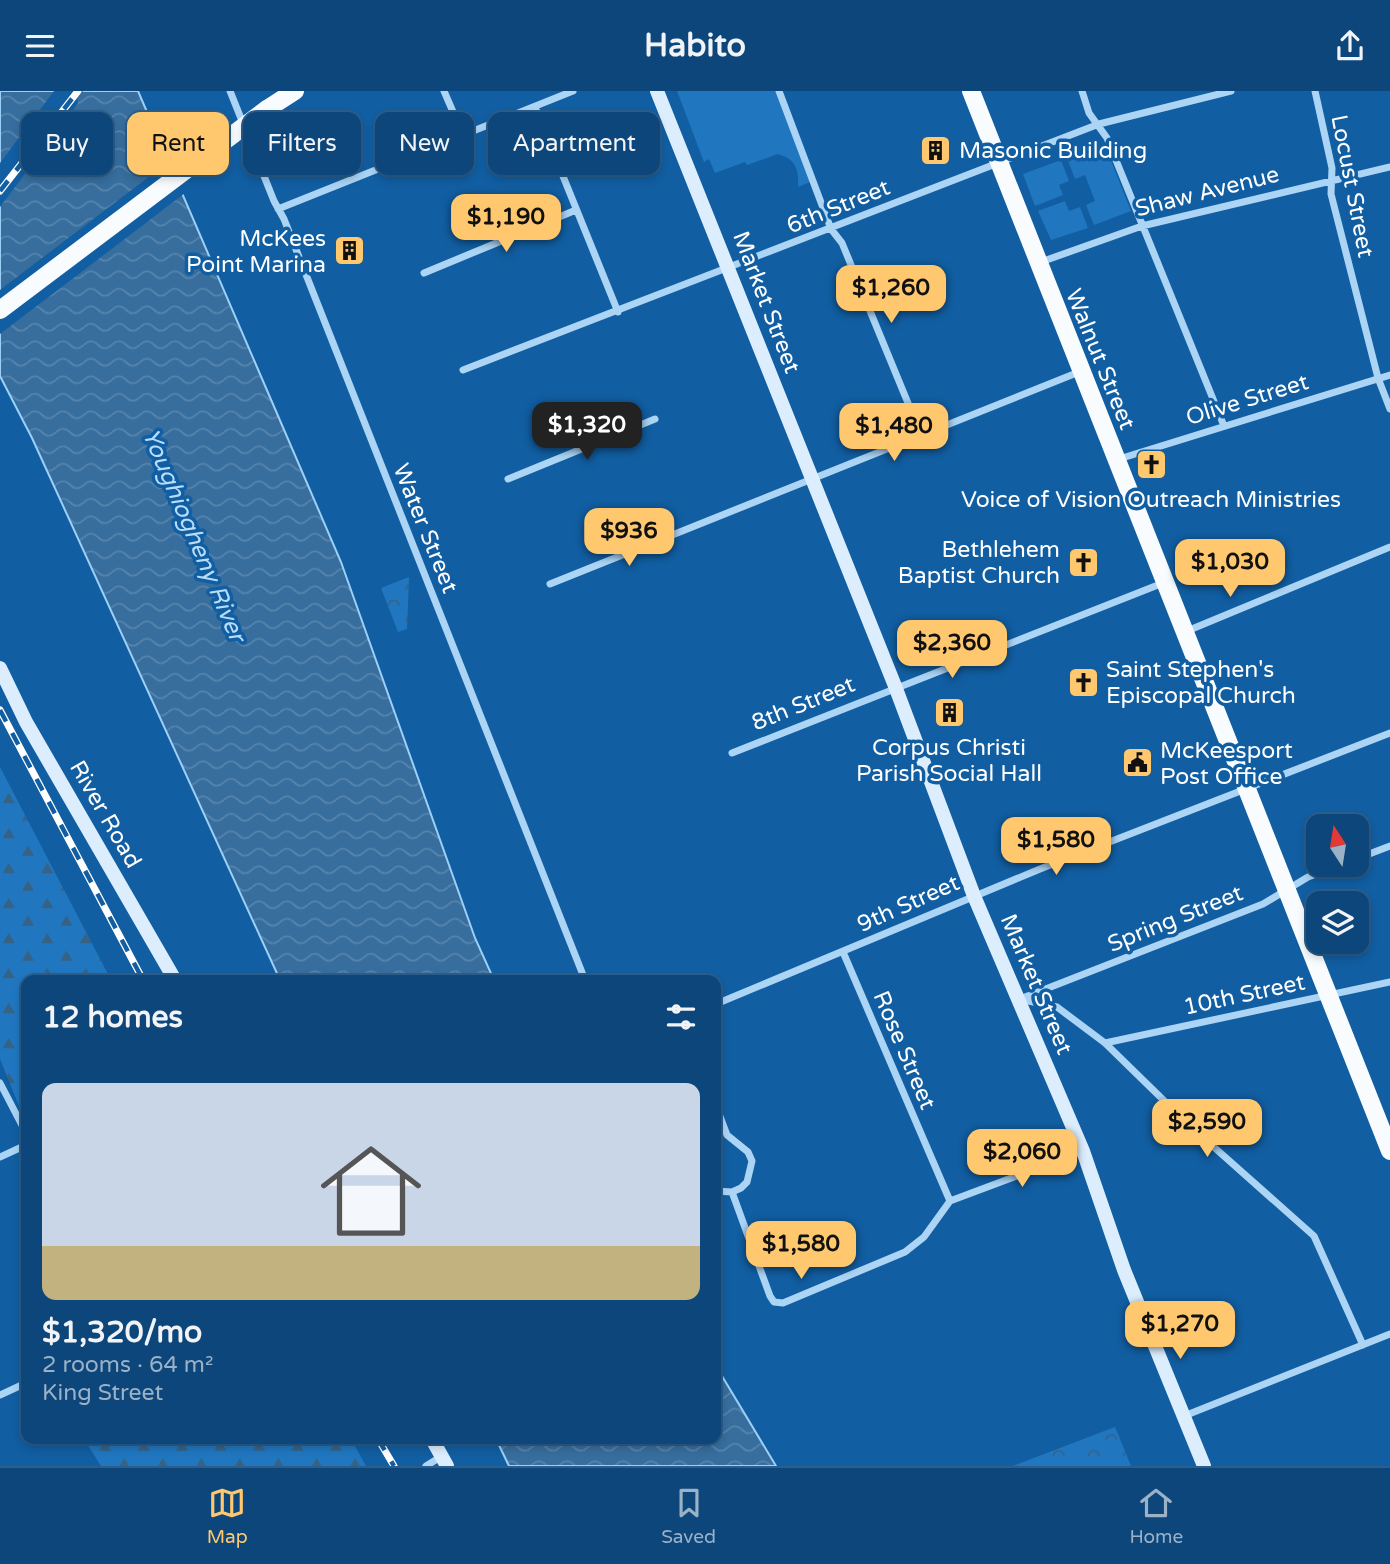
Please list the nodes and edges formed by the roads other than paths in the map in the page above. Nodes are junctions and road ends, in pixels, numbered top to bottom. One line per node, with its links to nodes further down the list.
1 (230, 91): 19 (street, Water Street)
2 (295, 91): 26 (main road, bridge)
3 (444, 91): 12 (street)
4 (573, 91): 11 (street)
5 (657, 91): 24 (main road, Market Street)
6 (779, 91): 22 (street)
7 (971, 91): 15 (main road, Walnut Street)
8 (1082, 91): 13 (street)
9 (1231, 91): 13 (street, 6th Street)
10 (1315, 91): 18 (street, Locust Street)
11 (535, 107): 14 (street); 20 (street)
12 (453, 112)
13 (1099, 124): 15 (street, 6th Street); 21 (street)
14 (474, 131)
15 (998, 162): 22 (street, 6th Street); 23 (main road, Walnut Street)
16 (1390, 167): 18 (street, Shaw Avenue)
17 (375, 170): 19 (street)
18 (1331, 181): 21 (street, Shaw Avenue); 31 (street, Locust Street)
19 (278, 209): 55 (street, Water Street)
20 (576, 210): 25 (street); 27 (street)
21 (1142, 226): 23 (street, Shaw Avenue); 34 (street)
22 (831, 229): 24 (street, 6th Street); 35 (street)
23 (1037, 263): 29 (main road, Walnut Street)
24 (730, 269): 27 (street, 6th Street); 38 (main road, Market Street)
25 (424, 273)
26 (0, 310)
27 (618, 312): 28 (street, 6th Street)
28 (464, 370)
29 (1079, 372): 35 (street); 36 (main road, Walnut Street)
30 (1390, 375): 31 (street, Olive Street)
31 (1378, 378): 32 (street, Locust Street); 34 (street, Olive Street)
32 (1390, 409)
33 (655, 419): 37 (street)
34 (1224, 426): 36 (street, Olive Street)
35 (922, 437): 38 (street)
36 (1115, 460): 40 (main road, Walnut Street)
37 (508, 479)
38 (812, 482): 41 (street); 44 (main road, Market Street)
39 (1390, 547): 42 (street)
40 (1163, 583): 42 (main road, Walnut Street); 44 (street, 8th Street)
41 (550, 584)
42 (1183, 633): 47 (main road, Walnut Street)
43 (0, 669): 54 (main road, River Road)
44 (895, 686): 46 (street, 8th Street); 52 (main road, Market Street)
45 (1390, 733): 47 (street, 9th Street)
46 (732, 753)
47 (1246, 790): 51 (main road, Walnut Street); 52 (street, 9th Street)
48 (1390, 846): 49 (street)
49 (1369, 854)
50 (1314, 877): 51 (street, Spring Street)
51 (1286, 889): 57 (main road, Walnut Street); 58 (street, Spring Street)
52 (974, 896): 53 (street, 9th Street); 58 (main road, Market Street)
53 (843, 952): 59 (street, 9th Street); 70 (street, Rose Street)
54 (172, 975)
55 (583, 975)
56 (1390, 982): 57 (street, 10th Street)
57 (1327, 995): 60 (street, 10th Street); 64 (main road, Walnut Street)
58 (1019, 999): 60 (street); 66 (main road, Market Street)
59 (721, 1002)
60 (1105, 1043): 72 (street)
61 (0, 1083): 63 (street)
62 (721, 1119): 69 (street)
63 (21, 1123)
64 (1389, 1145)
65 (21, 1147): 67 (street)
66 (1083, 1151): 70 (street); 75 (main road, Market Street)
67 (0, 1157)
68 (721, 1191): 69 (street)
69 (732, 1192): 70 (street)
70 (950, 1201)
71 (1390, 1334): 72 (street)
72 (1363, 1345): 75 (street)
73 (21, 1385): 74 (street)
74 (0, 1395)
75 (1184, 1416): 79 (main road, Market Street)
76 (435, 1444): 77 (main road)
77 (444, 1461): 78 (street)
78 (426, 1466)
79 (1204, 1466)

